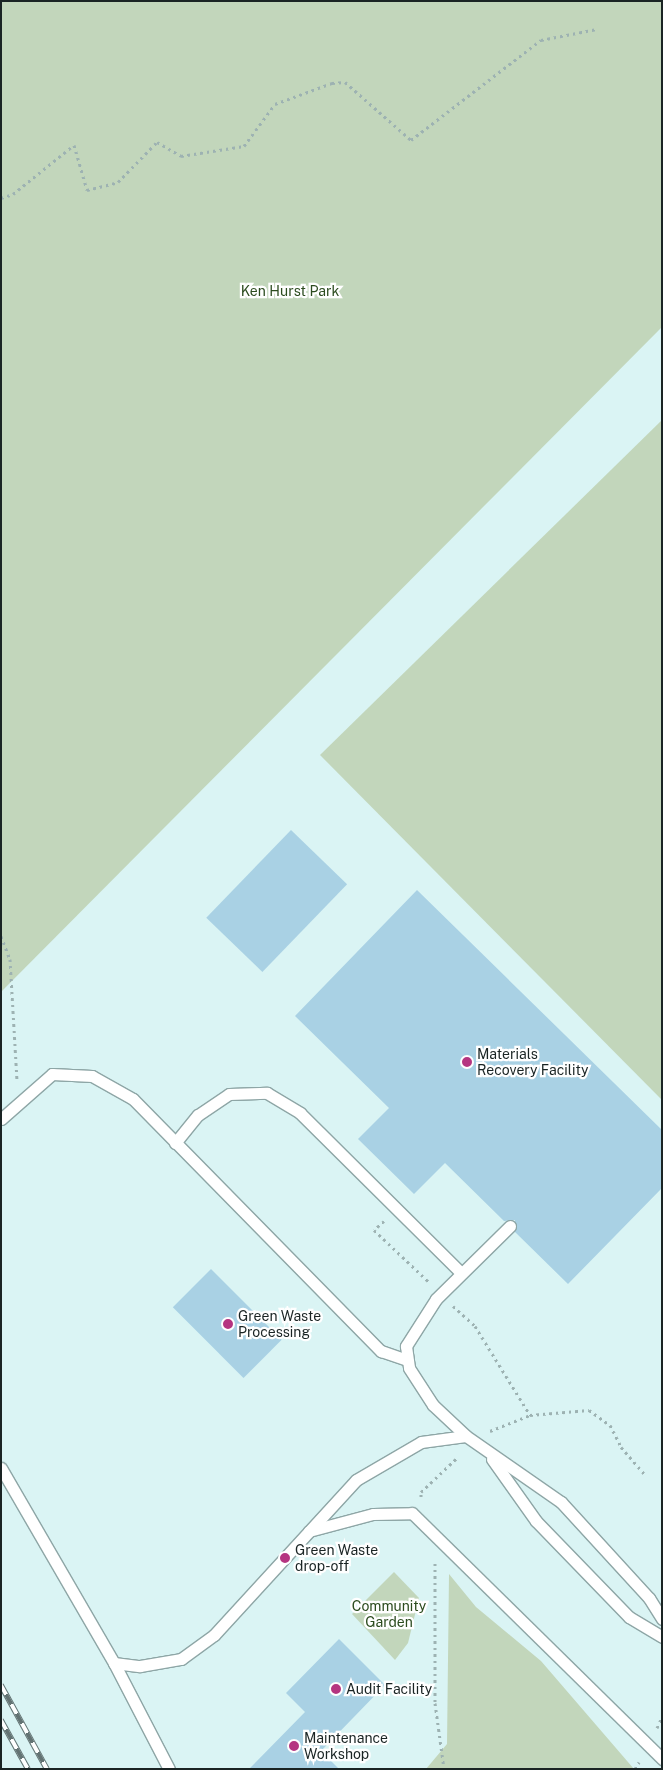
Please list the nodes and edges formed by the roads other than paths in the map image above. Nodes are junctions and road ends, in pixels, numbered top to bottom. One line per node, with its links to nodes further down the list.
1 (1, 1119): 2 (lane)
2 (175, 1143): 4 (lane); 5 (lane)
3 (510, 1226): 4 (lane)
4 (461, 1273): 5 (lane)
5 (407, 1360): 6 (lane)
6 (469, 1439): 7 (lane); 9 (lane)
7 (489, 1456): 10 (lane); 11 (lane)
8 (1, 1468): 12 (lane)
9 (309, 1532): 12 (lane); 13 (lane)
10 (662, 1619)
11 (662, 1637)
12 (114, 1663): 14 (lane)
13 (662, 1758)
14 (169, 1769)

